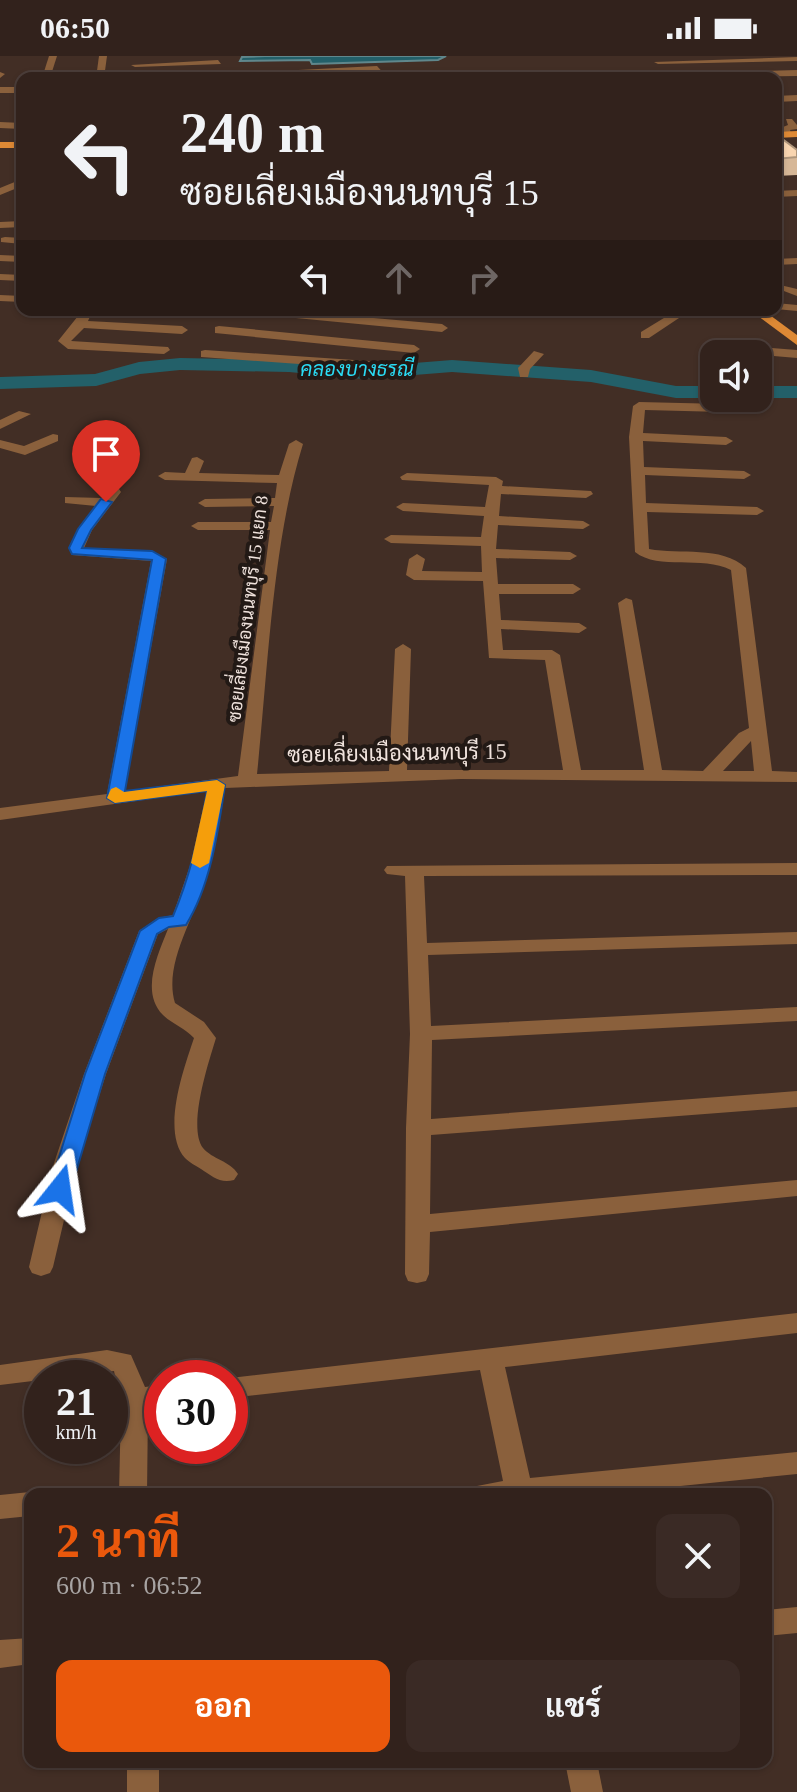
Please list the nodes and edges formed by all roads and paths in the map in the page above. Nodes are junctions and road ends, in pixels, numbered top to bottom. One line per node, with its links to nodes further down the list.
1 (102, 59): 5 (street)
2 (217, 59): 7 (street)
3 (797, 59): 4 (street)
4 (715, 61): 6 (street); 10 (street)
5 (91, 62)
6 (658, 62)
7 (135, 65)
8 (300, 72): 9 (street)
9 (383, 72)
10 (725, 72)
11 (789, 121): 12 (street)
12 (794, 135)
13 (5, 240): 14 (street)
14 (16, 241)
15 (782, 315): 22 (main road)
16 (84, 316): 23 (street); 29 (street)
17 (356, 316): 26 (street)
18 (370, 316): 21 (street)
19 (675, 316): 25 (street)
20 (764, 316): 27 (main road)
21 (442, 328)
22 (797, 329)
23 (182, 330)
24 (219, 330): 26 (street)
25 (645, 335)
26 (335, 339): 28 (street); 34 (street)
27 (797, 341)
28 (414, 349)
29 (164, 350)
30 (772, 352): 33 (street)
31 (205, 354): 34 (street)
32 (538, 354): 36 (street)
33 (797, 354)
34 (317, 361): 35 (street)
35 (369, 365)
36 (524, 372)
37 (700, 406): 40 (street)
38 (24, 414): 39 (street)
39 (0, 425)
40 (636, 437): 42 (street); 46 (street)
41 (53, 438): 43 (street)
42 (726, 441)
43 (0, 444)
44 (296, 444): 51 (street, ซอยเลี่ยงเมืองนนทบุรี 15 แยก 8)
45 (197, 461): 49 (street)
46 (637, 471): 47 (street); 58 (street)
47 (744, 475)
48 (165, 476): 49 (street)
49 (190, 477): 51 (street)
50 (407, 477): 52 (street)
51 (285, 479): 55 (street, ซอยเลี่ยงเมืองนนทบุรี 15 แยก 8)
52 (495, 490): 53 (street); 60 (street)
53 (586, 494)
54 (70, 500): 83 (street)
55 (281, 502): 56 (street); 63 (street, ซอยเลี่ยงเมืองนนทบุรี 15 แยก 8)
56 (205, 503)
57 (403, 507): 60 (street)
58 (639, 507): 59 (street); 74 (street)
59 (757, 511)
60 (492, 516): 61 (street); 65 (street)
61 (583, 525)
62 (198, 526): 63 (street)
63 (278, 526): 81 (street, ซอยเลี่ยงเมืองนนทบุรี 15 แยก 8)
64 (391, 539): 65 (street)
65 (489, 548): 66 (street); 68 (street)
66 (570, 556)
67 (417, 559): 68 (street)
68 (489, 583): 69 (street); 71 (street)
69 (573, 589)
70 (626, 603): 77 (street)
71 (493, 624): 72 (street); 75 (street)
72 (579, 628)
73 (403, 649): 79 (street)
74 (758, 731): 76 (street); 78 (street)
75 (573, 775): 77 (street, ซอยเลี่ยงเมืองนนทบุรี 15); 79 (street, ซอยเลี่ยงเมืองนนทบุรี 15)
76 (709, 775): 77 (street, ซอยเลี่ยงเมืองนนทบุรี 15); 78 (street, ซอยเลี่ยงเมืองนนทบุรี 15)
77 (654, 776)
78 (764, 776): 80 (street, ซอยเลี่ยงเมืองนนทบุรี 15)
79 (398, 777): 81 (street, ซอยเลี่ยงเมืองนนทบุรี 15)
80 (797, 777)
81 (247, 780): 82 (street, ซอยเลี่ยงเมืองนนทบุรี 15)
82 (217, 785): 83 (street, ซอยเลี่ยงเมืองนนทบุรี 15); 86 (street)
83 (115, 798): 84 (street, ซอยเลี่ยงเมืองนนทบุรี 15)
84 (0, 814)
85 (797, 869): 88 (street)
86 (180, 921): 93 (street); 96 (street)
87 (797, 938): 88 (street)
88 (419, 949): 90 (street)
89 (797, 1014): 90 (street)
90 (421, 1034): 92 (street)
91 (797, 1099): 92 (street)
92 (417, 1128): 95 (street)
93 (226, 1174)
94 (797, 1188): 95 (street)
95 (418, 1224): 97 (street)
96 (41, 1267)
97 (417, 1274)
98 (797, 1323): 99 (street)
99 (490, 1357): 101 (street); 106 (street)
100 (0, 1375): 103 (street)
101 (248, 1386)
102 (144, 1398): 103 (street)
103 (133, 1399): 105 (street)
104 (797, 1463): 107 (street)
105 (126, 1488)
106 (518, 1488)
107 (549, 1488)
108 (24, 1505): 109 (street)
109 (0, 1507)
110 (797, 1620): 111 (street)
111 (772, 1622)
112 (24, 1652): 113 (street)
113 (0, 1654)
114 (143, 1768): 116 (street)
115 (582, 1768): 117 (street)
116 (143, 1792)
117 (587, 1792)

